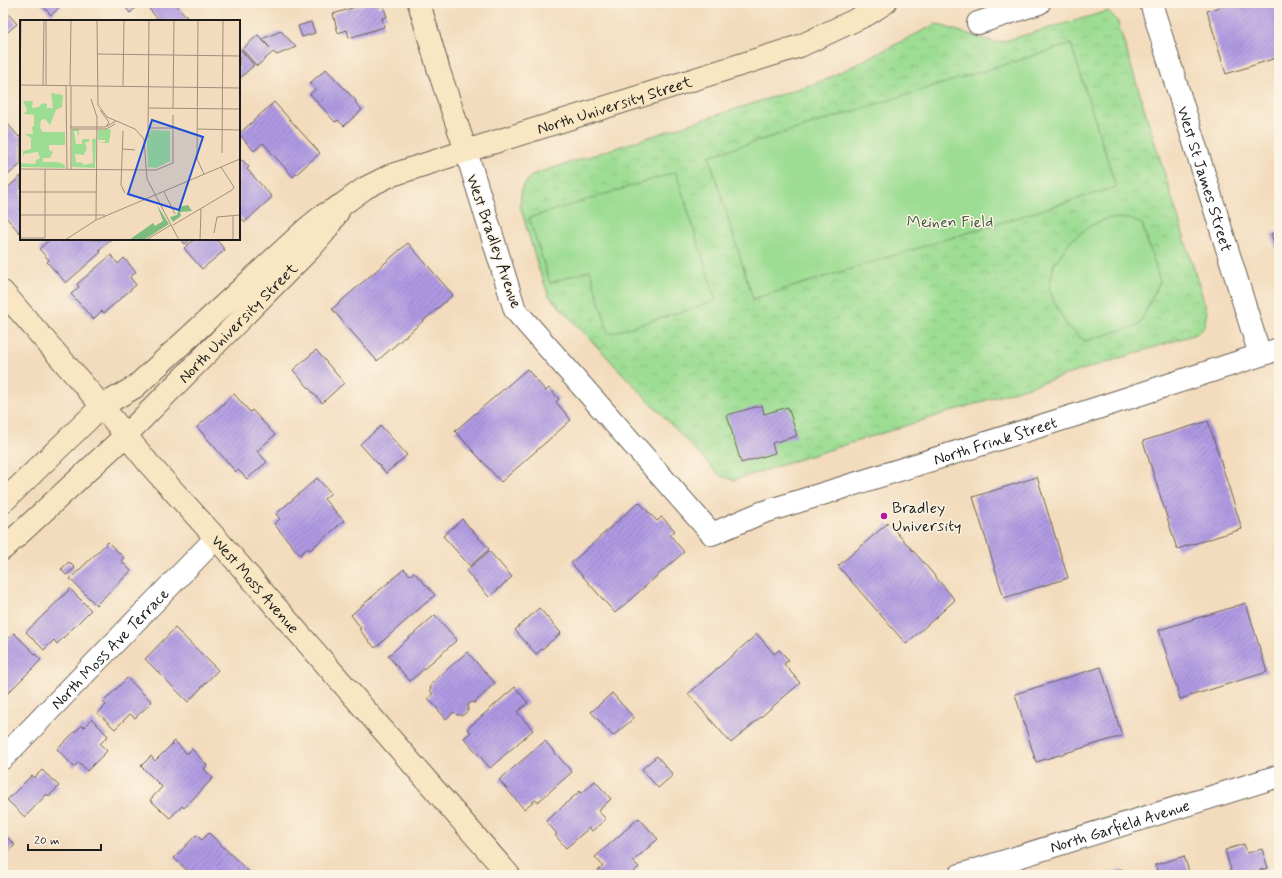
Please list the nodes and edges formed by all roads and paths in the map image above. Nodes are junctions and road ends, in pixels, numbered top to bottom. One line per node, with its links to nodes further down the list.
1 (419, 3): 6 (main road, West Bradley Avenue)
2 (885, 3): 6 (main road, North University Street)
3 (1039, 3): 5 (street)
4 (1151, 3): 9 (street, West St James Street)
5 (978, 23)
6 (466, 151): 7 (main road, North University Street); 13 (street, West Bradley Avenue)
7 (343, 204): 10 (main road, North University Street); 11 (main road, North University Street)
8 (3, 292): 10 (main road, West Moss Avenue)
9 (1269, 352): 13 (street, North Frink Street)
10 (102, 406): 11 (main road, West Moss Avenue); 12 (main road, North University Street)
11 (126, 436): 14 (main road, West Moss Avenue); 15 (main road, North University Street)
12 (3, 502)
13 (712, 534)
14 (216, 538): 16 (street, North Moss Ave Terrace); 18 (main road, West Moss Avenue)
15 (3, 549)
16 (3, 758)
17 (1279, 776): 19 (street, North Garfield Avenue)
18 (509, 875)
19 (960, 875)

